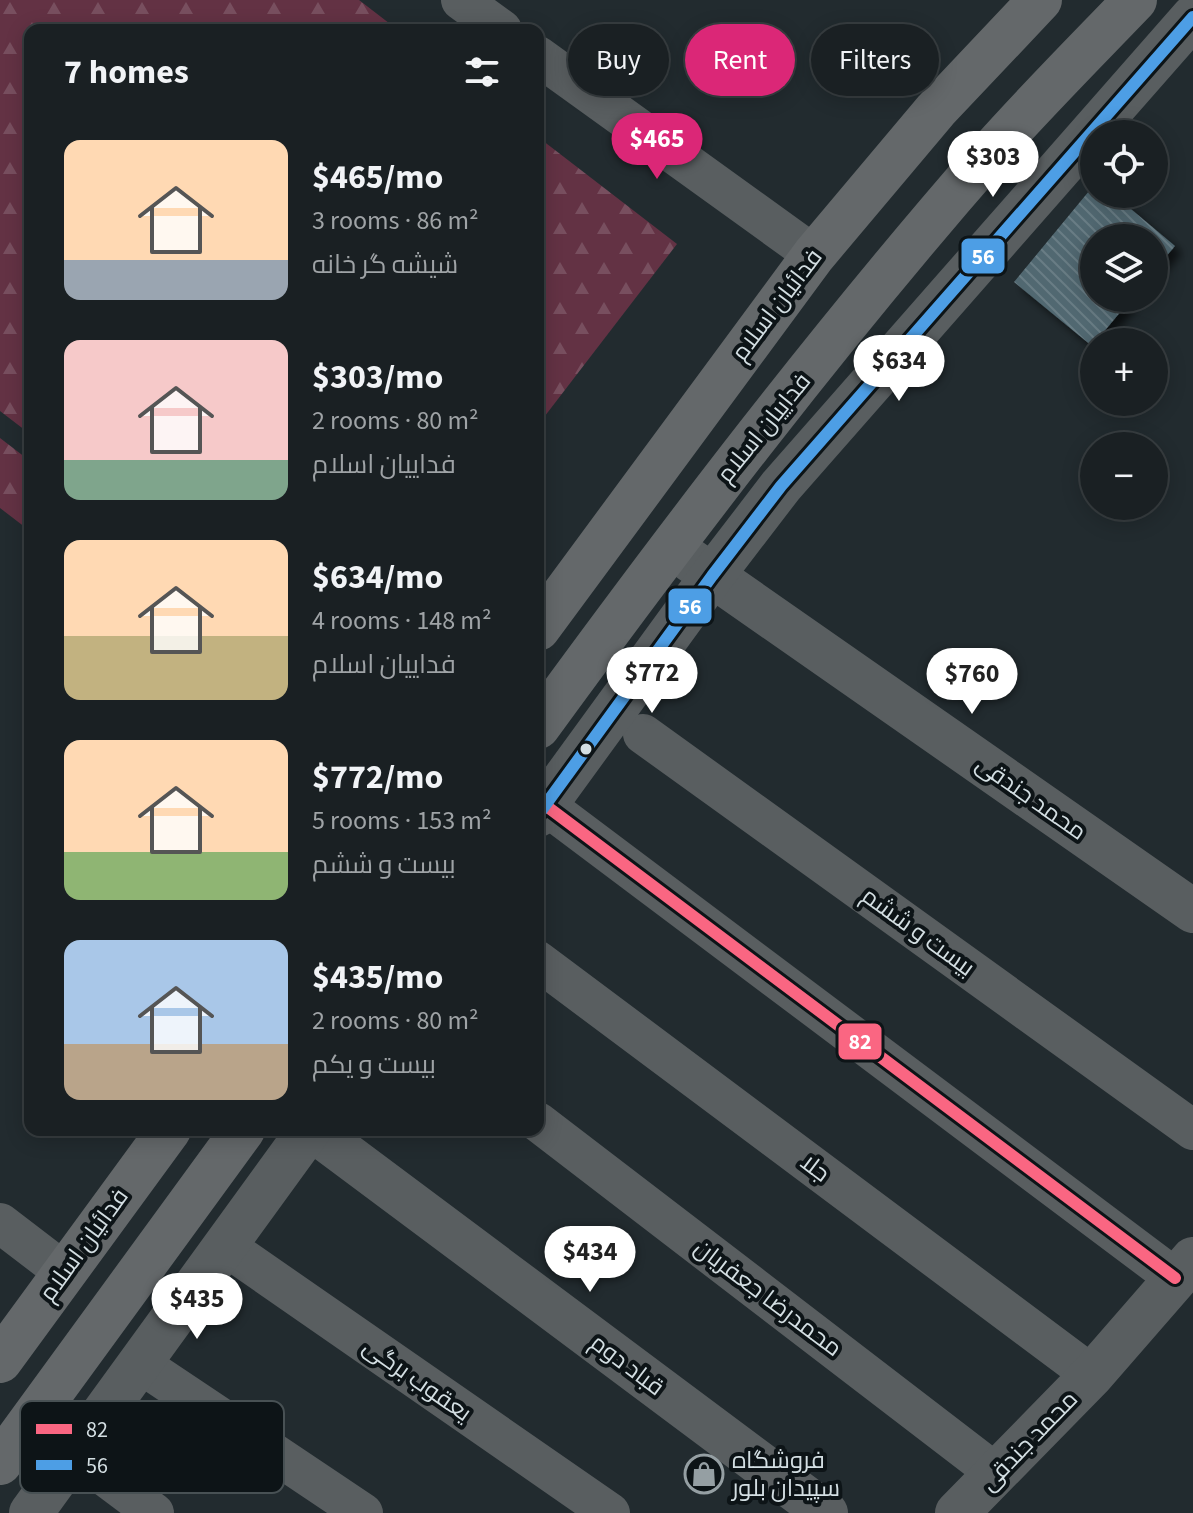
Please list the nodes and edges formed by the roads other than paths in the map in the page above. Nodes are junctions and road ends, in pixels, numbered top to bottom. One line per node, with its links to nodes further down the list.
1 (461, 0): 5 (street)
2 (1040, 0): 9 (main road, فدائیان اسلام)
3 (1135, 0): 7 (main road, فداییان اسلام)
4 (1193, 17): 8 (street)
5 (494, 24)
6 (544, 60): 9 (street)
7 (990, 153): 8 (street); 10 (main road, فداییان اسلام)
8 (1039, 192): 11 (street)
9 (814, 255): 12 (main road, فدائیان اسلام)
10 (670, 546): 11 (street, محمد جندقی); 13 (main road, فداییان اسلام)
11 (712, 576): 15 (street); 17 (street, محمد جندقی)
12 (544, 621)
13 (544, 719)
14 (643, 734): 20 (street, بیست و ششم)
15 (544, 807)
16 (544, 811): 27 (street)
17 (1193, 911)
18 (544, 965): 31 (street, جلا)
19 (544, 1127): 38 (street, محمدرضا جعفریان)
20 (1193, 1130)
21 (165, 1136): 28 (main road, فدائیان اسلام)
22 (239, 1136): 32 (main road)
23 (307, 1136): 26 (street)
24 (319, 1136): 45 (street, قباد دوم)
25 (0, 1223): 28 (street)
26 (225, 1246): 30 (street); 44 (street, یعقوب برگی)
27 (1184, 1268): 31 (street, محمد جندقی)
28 (64, 1272): 29 (main road, فدائیان اسلام)
29 (0, 1361)
30 (139, 1363): 33 (street); 34 (street)
31 (1092, 1375): 38 (street, محمد جندقی)
32 (45, 1401)
33 (112, 1401)
34 (196, 1401)
35 (20, 1436): 37 (main road)
36 (284, 1460): 43 (street)
37 (0, 1463)
38 (997, 1474): 46 (street, محمد جندقی)
39 (45, 1493): 41 (street)
40 (127, 1493): 42 (street)
41 (31, 1513)
42 (154, 1513)
43 (363, 1513)
44 (610, 1513)
45 (826, 1513)
46 (957, 1513)

